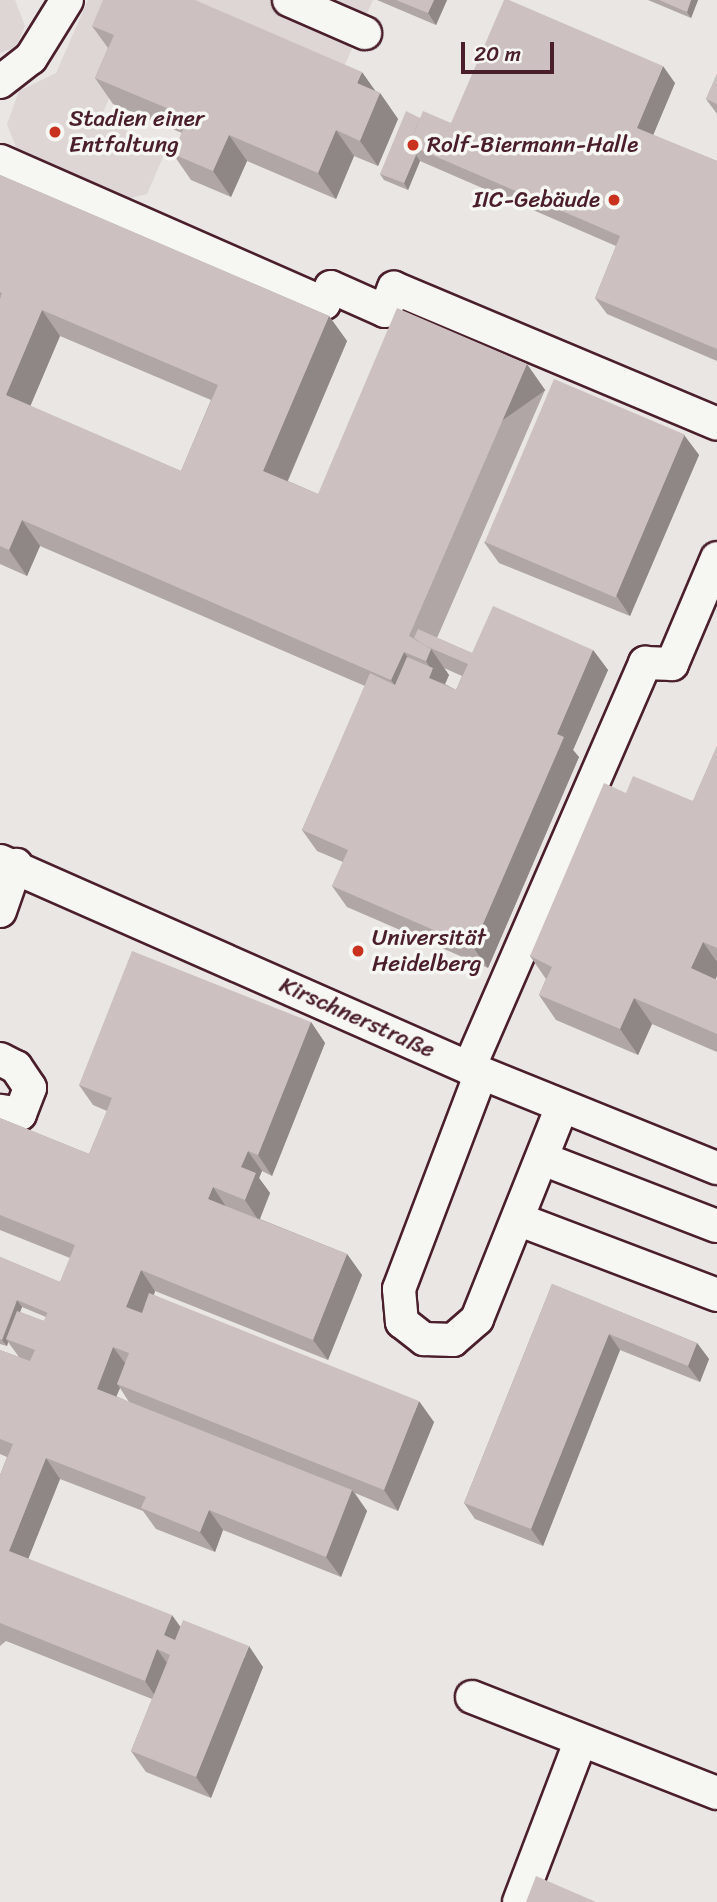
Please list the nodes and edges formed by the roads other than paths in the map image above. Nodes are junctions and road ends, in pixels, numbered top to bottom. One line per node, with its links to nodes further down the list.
1 (67, 0): 4 (street)
2 (289, 0): 3 (street)
3 (365, 33)
4 (0, 82)
5 (0, 161): 6 (street)
6 (717, 424)
7 (717, 558): 11 (street)
8 (8, 863): 9 (street); 11 (street, Kirschnerstraße)
9 (0, 911)
10 (0, 1059): 13 (street)
11 (475, 1070): 12 (street, Kirschnerstraße); 16 (street)
12 (562, 1107): 14 (street); 15 (street, Kirschnerstraße)
13 (0, 1111)
14 (542, 1159): 16 (street); 17 (street)
15 (717, 1168)
16 (520, 1220): 18 (street)
17 (717, 1226)
18 (717, 1295)
19 (472, 1697): 20 (street)
20 (581, 1740): 21 (street); 22 (street)
21 (717, 1793)
22 (519, 1902)

